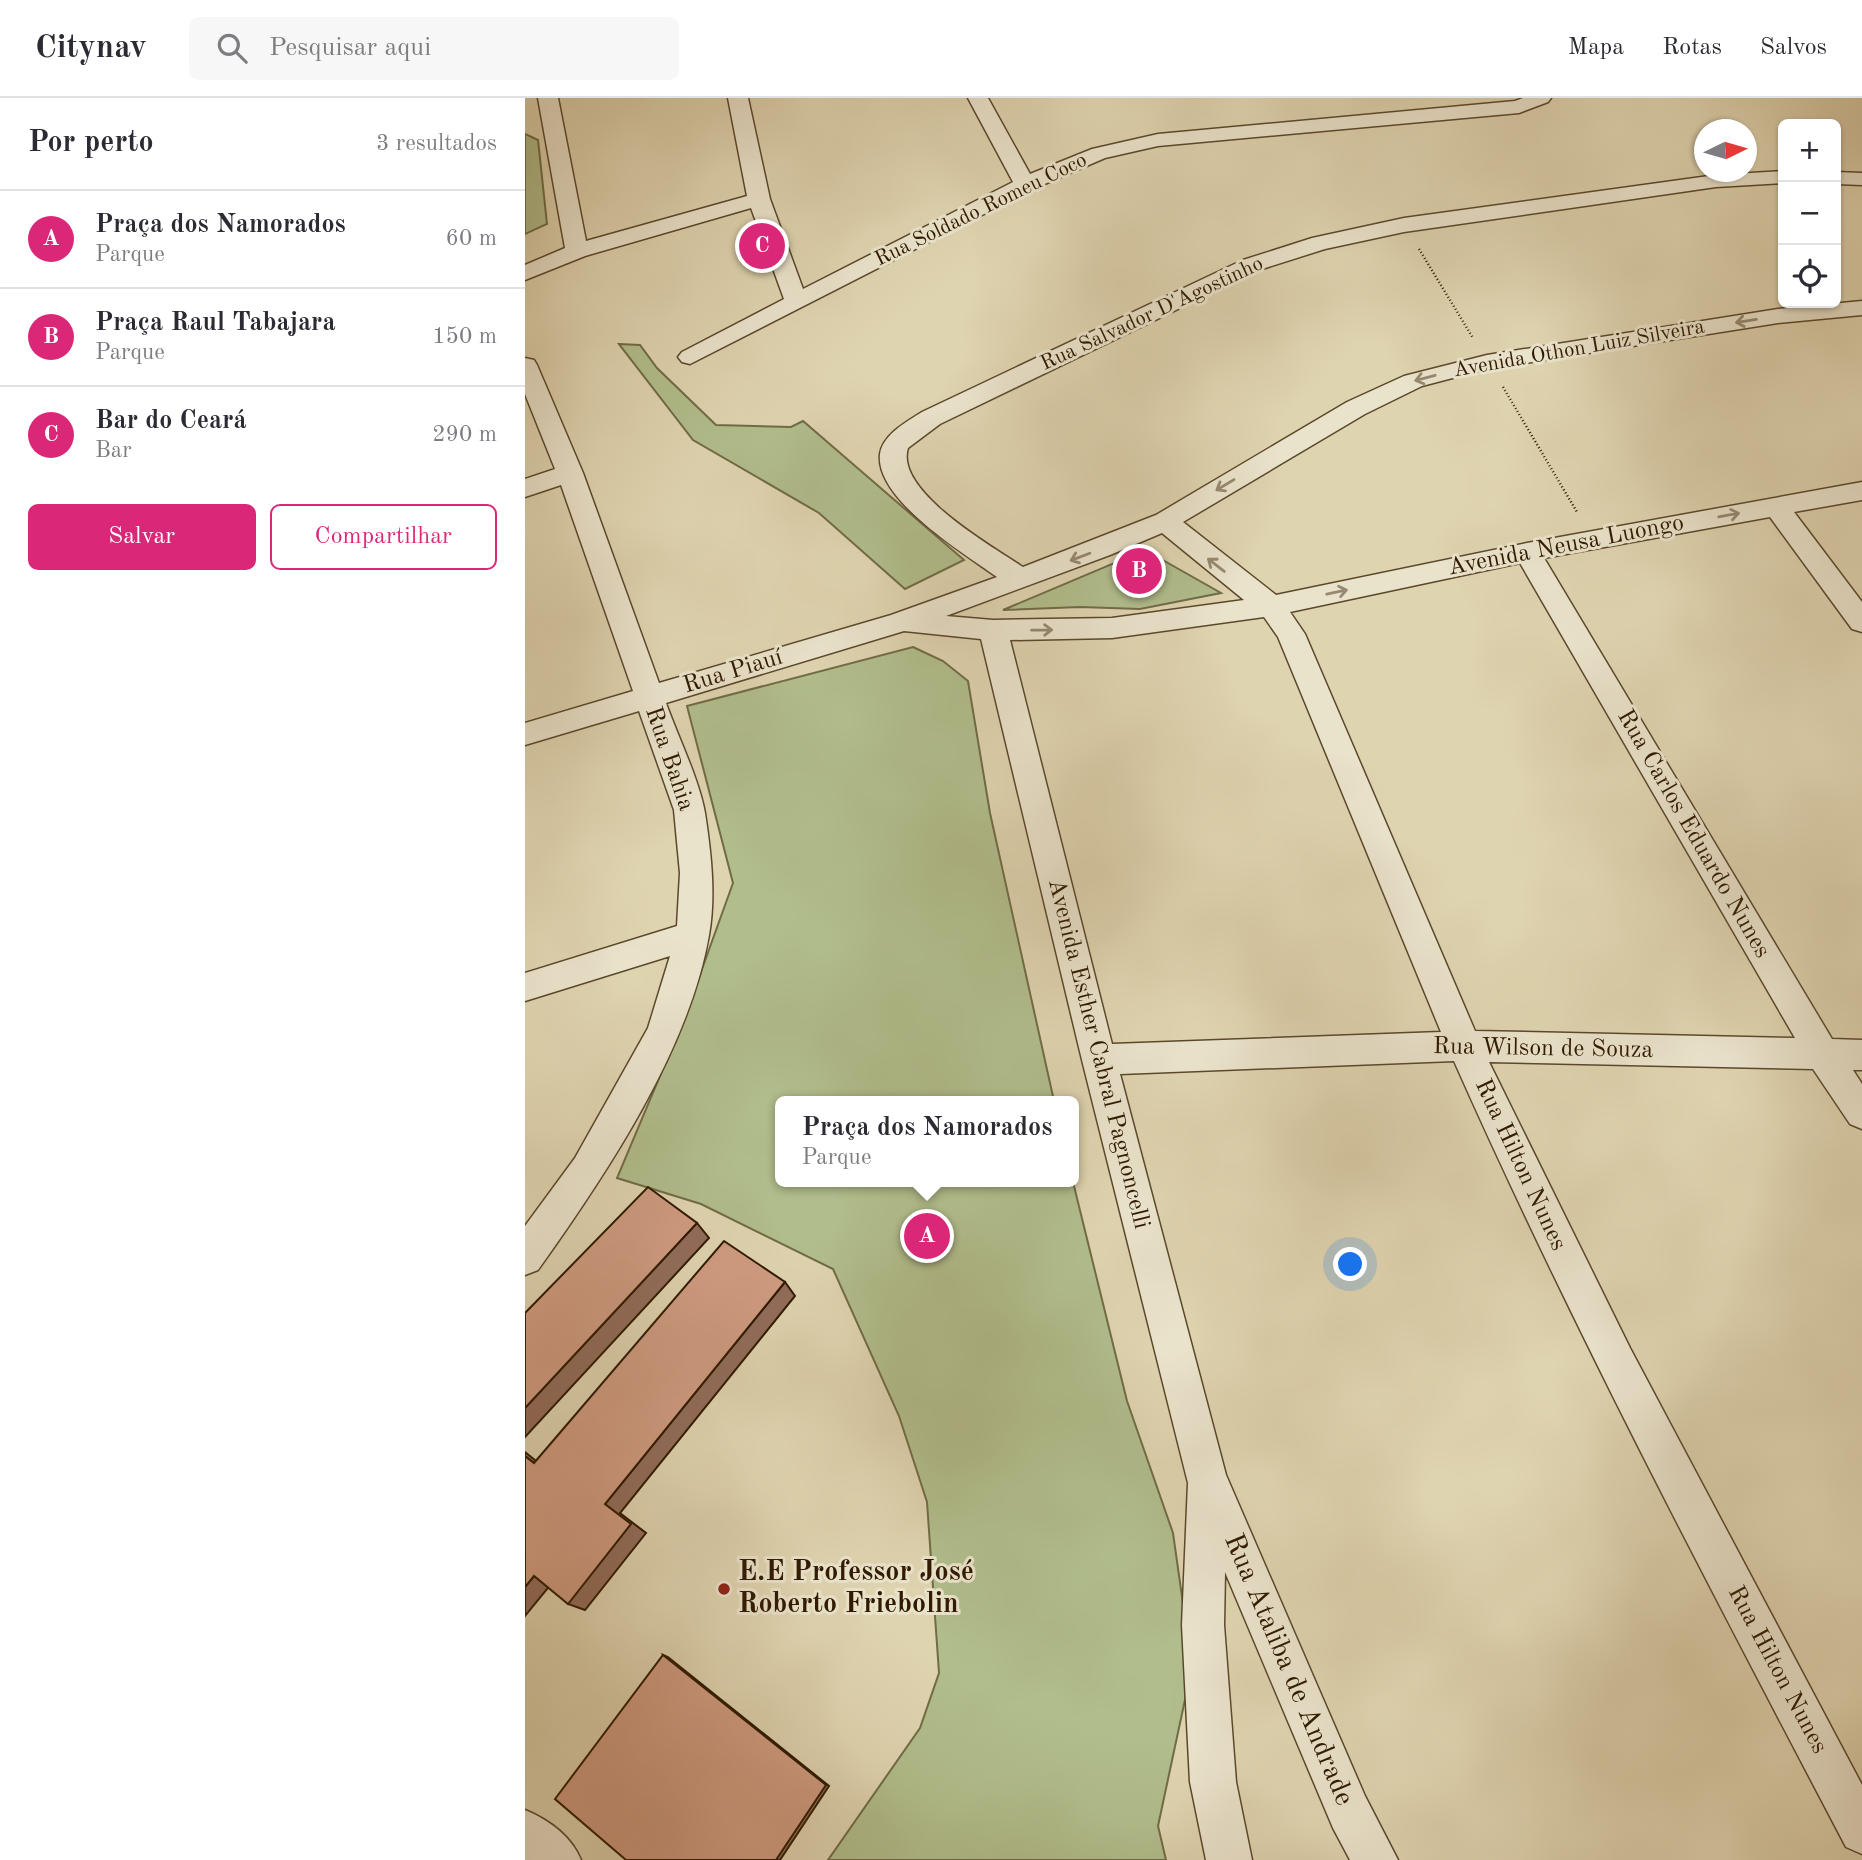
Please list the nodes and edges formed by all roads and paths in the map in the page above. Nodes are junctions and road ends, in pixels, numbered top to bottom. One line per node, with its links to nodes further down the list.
1 (548, 98): 10 (street)
2 (738, 98): 9 (street)
3 (978, 98): 8 (street)
4 (1541, 98): 8 (street, Rua Soldado Romeu Coco)
5 (1778, 177): 22 (street, Rua Salvador D'Agostinho)
6 (1841, 178): 7 (street)
7 (1862, 179)
8 (1025, 184): 12 (street, Rua Soldado Romeu Coco)
9 (759, 199): 10 (street); 12 (street)
10 (577, 251): 11 (street)
11 (525, 272)
12 (796, 302): 14 (street, Rua Soldado Romeu Coco)
13 (1862, 308): 20 (street, Avenida Othon Luiz Silveira, one-way to 20)
14 (690, 357)
15 (525, 365): 16 (street, Rua Bahia)
16 (571, 473): 17 (street); 27 (street, Rua Bahia)
17 (525, 488)
18 (1862, 491): 19 (street, Avenida Neusa Luongo)
19 (1776, 506): 21 (street, Avenida Neusa Luongo, one-way to 19); 25 (street)
20 (1165, 520): 22 (street, Avenida Othon Luiz Silveira, one-way to 22); 23 (street, Rua Hilton Nunes, one-way to 20)
21 (1527, 552): 23 (street, Avenida Neusa Luongo, one-way to 21); 32 (street, Rua Carlos Eduardo Nunes)
22 (1020, 579): 24 (street, Rua Piauí)
23 (1271, 606): 26 (street, Avenida Neusa Luongo, one-way to 23); 31 (street, Rua Hilton Nunes)
24 (901, 622): 26 (street, Avenida Neusa Luongo); 27 (street, Rua Piauí)
25 (1862, 622)
26 (993, 630): 34 (street, Avenida Esther Cabral Pagnoncelli)
27 (649, 698): 28 (street, Rua Piauí); 29 (street, Rua Bahia)
28 (525, 734)
29 (693, 935): 30 (street); 36 (street, Rua Bahia)
30 (525, 987)
31 (1464, 1045): 32 (street, Rua Wilson de Souza); 34 (street, Rua Wilson de Souza); 38 (street, Rua Hilton Nunes)
32 (1823, 1055): 33 (street, Rua Wilson de Souza); 35 (street, Rua Carlos Eduardo Nunes)
33 (1862, 1055)
34 (1099, 1060): 37 (street, Avenida Esther Cabral Pagnoncelli)
35 (1862, 1113)
36 (525, 1257)
37 (1206, 1477): 41 (street); 42 (street, Rua Ataliba de Andrade)
38 (1862, 1831)
39 (525, 1833): 40 (street)
40 (558, 1860)
41 (1229, 1860)
42 (1375, 1860)

